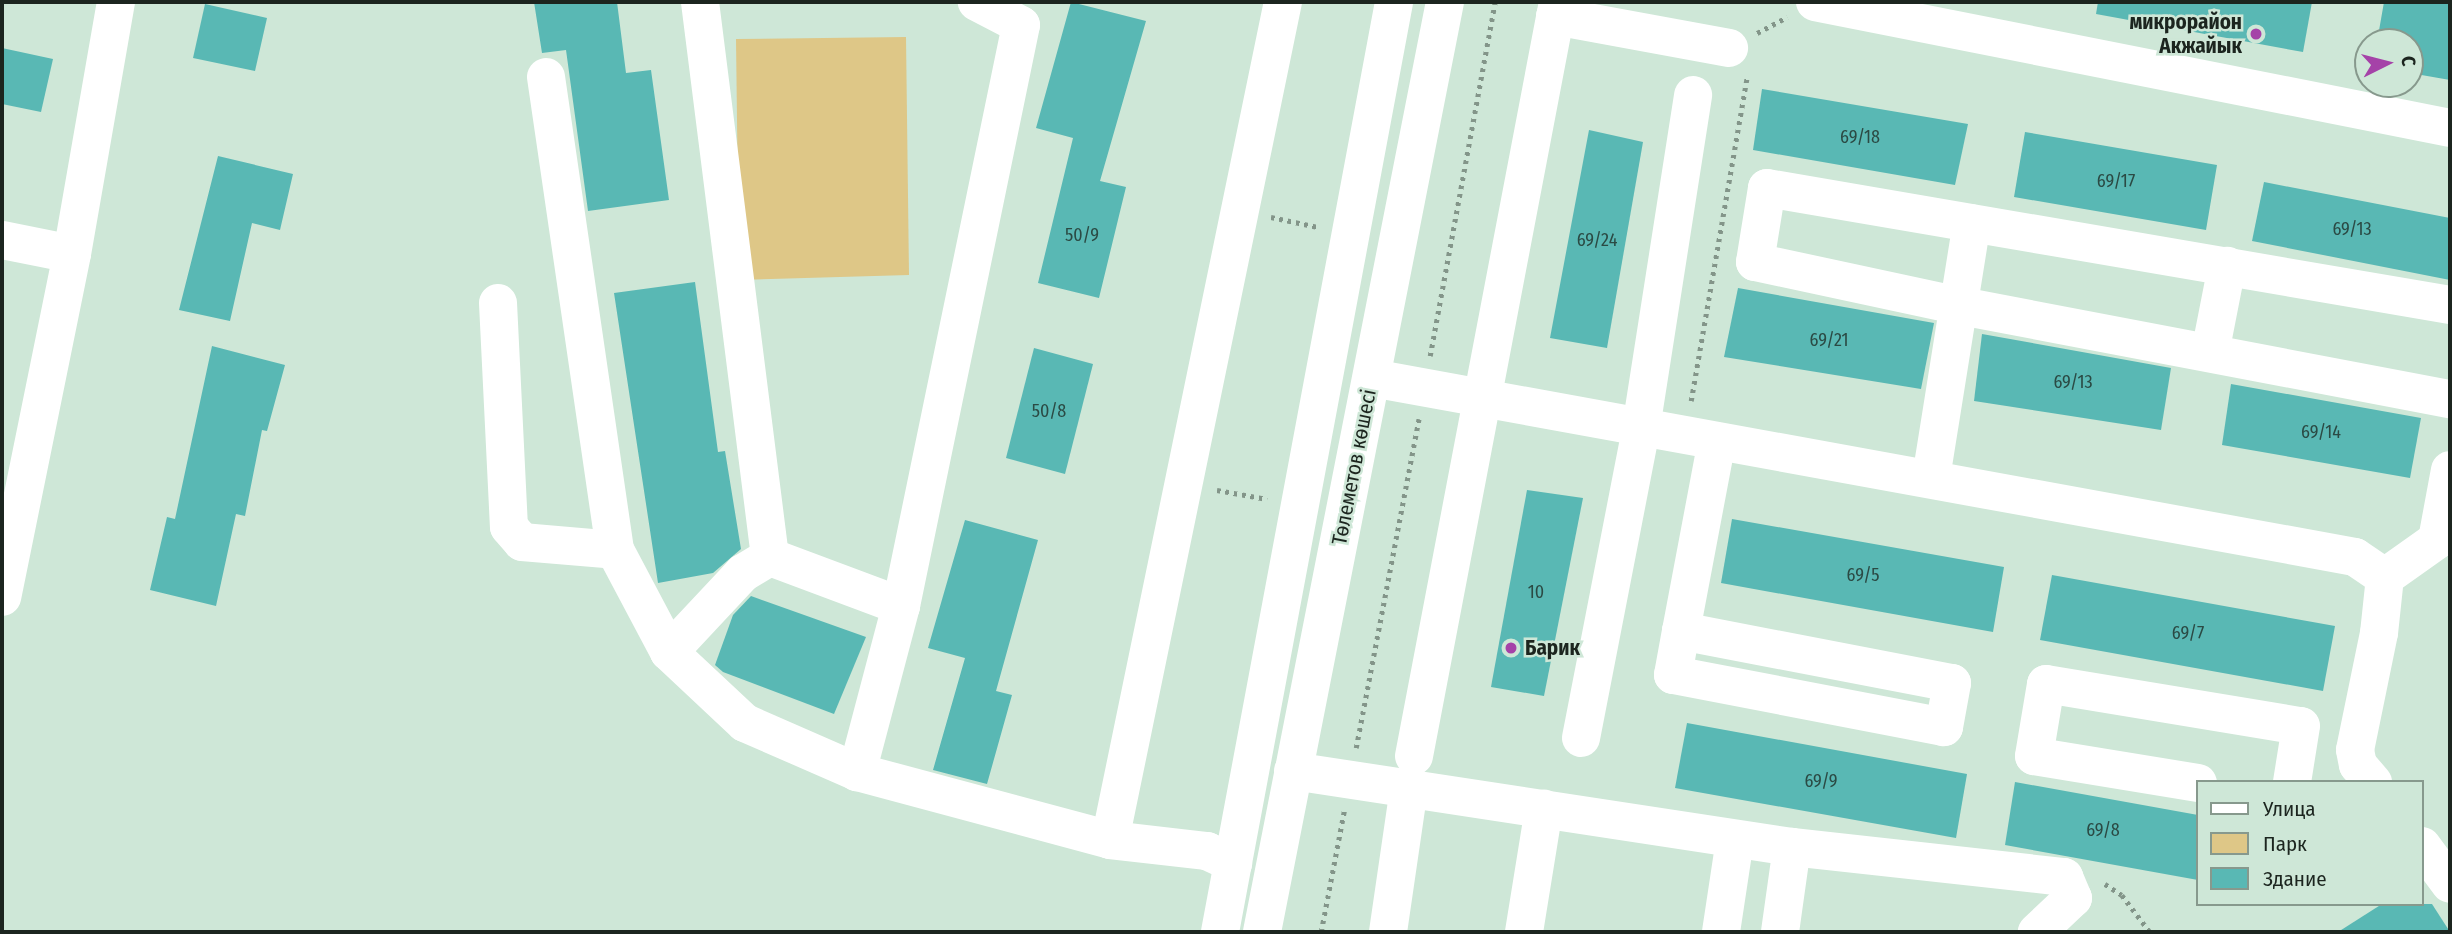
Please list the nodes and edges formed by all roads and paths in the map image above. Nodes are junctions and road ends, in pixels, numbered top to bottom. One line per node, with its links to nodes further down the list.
1 (116, 2): 18 (street)
2 (700, 2): 34 (street)
3 (977, 2): 9 (street)
4 (1283, 2): 14 (street)
5 (1394, 2): 42 (street)
6 (1446, 2): 24 (street, Төлеметов көшесі)
7 (1815, 2): 10 (path); 13 (street)
8 (1556, 9): 10 (street); 25 (street)
9 (1023, 13): 37 (street)
10 (1729, 48): 28 (path)
11 (546, 77): 33 (street)
12 (1693, 95): 27 (street)
13 (2450, 128)
14 (1238, 210): 16 (path); 31 (street)
15 (1972, 223): 19 (street); 22 (street); 22 (street)
16 (1322, 228)
17 (2, 240): 18 (street)
18 (72, 254): 36 (street)
19 (2227, 266): 21 (street); 23 (street)
20 (498, 303): 33 (street)
21 (2450, 305)
22 (1961, 306): 23 (street); 30 (street)
23 (2210, 353): 26 (street)
24 (1371, 378): 25 (street); 44 (street, Төлеметов көшесі)
25 (1484, 398): 27 (street); 46 (street)
26 (2450, 399)
27 (1641, 428): 28 (street); 40 (street)
28 (1701, 438): 30 (street); 38 (street)
29 (2450, 470): 35 (street)
30 (1931, 478): 35 (street)
31 (1182, 485): 32 (path); 52 (street)
32 (1272, 499)
33 (615, 550): 39 (street)
34 (769, 557): 37 (street); 39 (street)
35 (2385, 577): 43 (street)
36 (2, 597)
37 (901, 606): 45 (street)
38 (1681, 631): 38 (street)
39 (669, 652): 45 (street)
40 (1581, 738)
41 (2299, 741): 43 (street); 48 (street); 49 (street)
42 (1251, 762): 44 (street); 55 (street)
43 (2364, 766)
44 (1293, 771): 47 (street); 59 (street, Төлеметов көшесі)
45 (857, 772): 52 (street)
46 (1411, 772): 47 (street); 50 (street); 61 (street)
47 (1350, 780): 60 (path)
48 (2292, 780)
49 (2196, 783)
50 (1544, 809): 51 (street); 62 (street)
51 (1735, 839): 53 (street); 63 (street)
52 (1110, 840): 55 (street)
53 (1793, 847): 56 (street); 64 (street)
54 (2424, 849): 57 (street)
55 (1233, 863): 58 (street)
56 (2064, 877): 65 (street); 66 (path)
57 (2450, 884)
58 (1220, 932)
59 (1262, 932)
60 (1321, 932)
61 (1388, 932)
62 (1524, 932)
63 (1721, 932)
64 (1780, 932)
65 (2037, 932)
66 (2150, 932)

